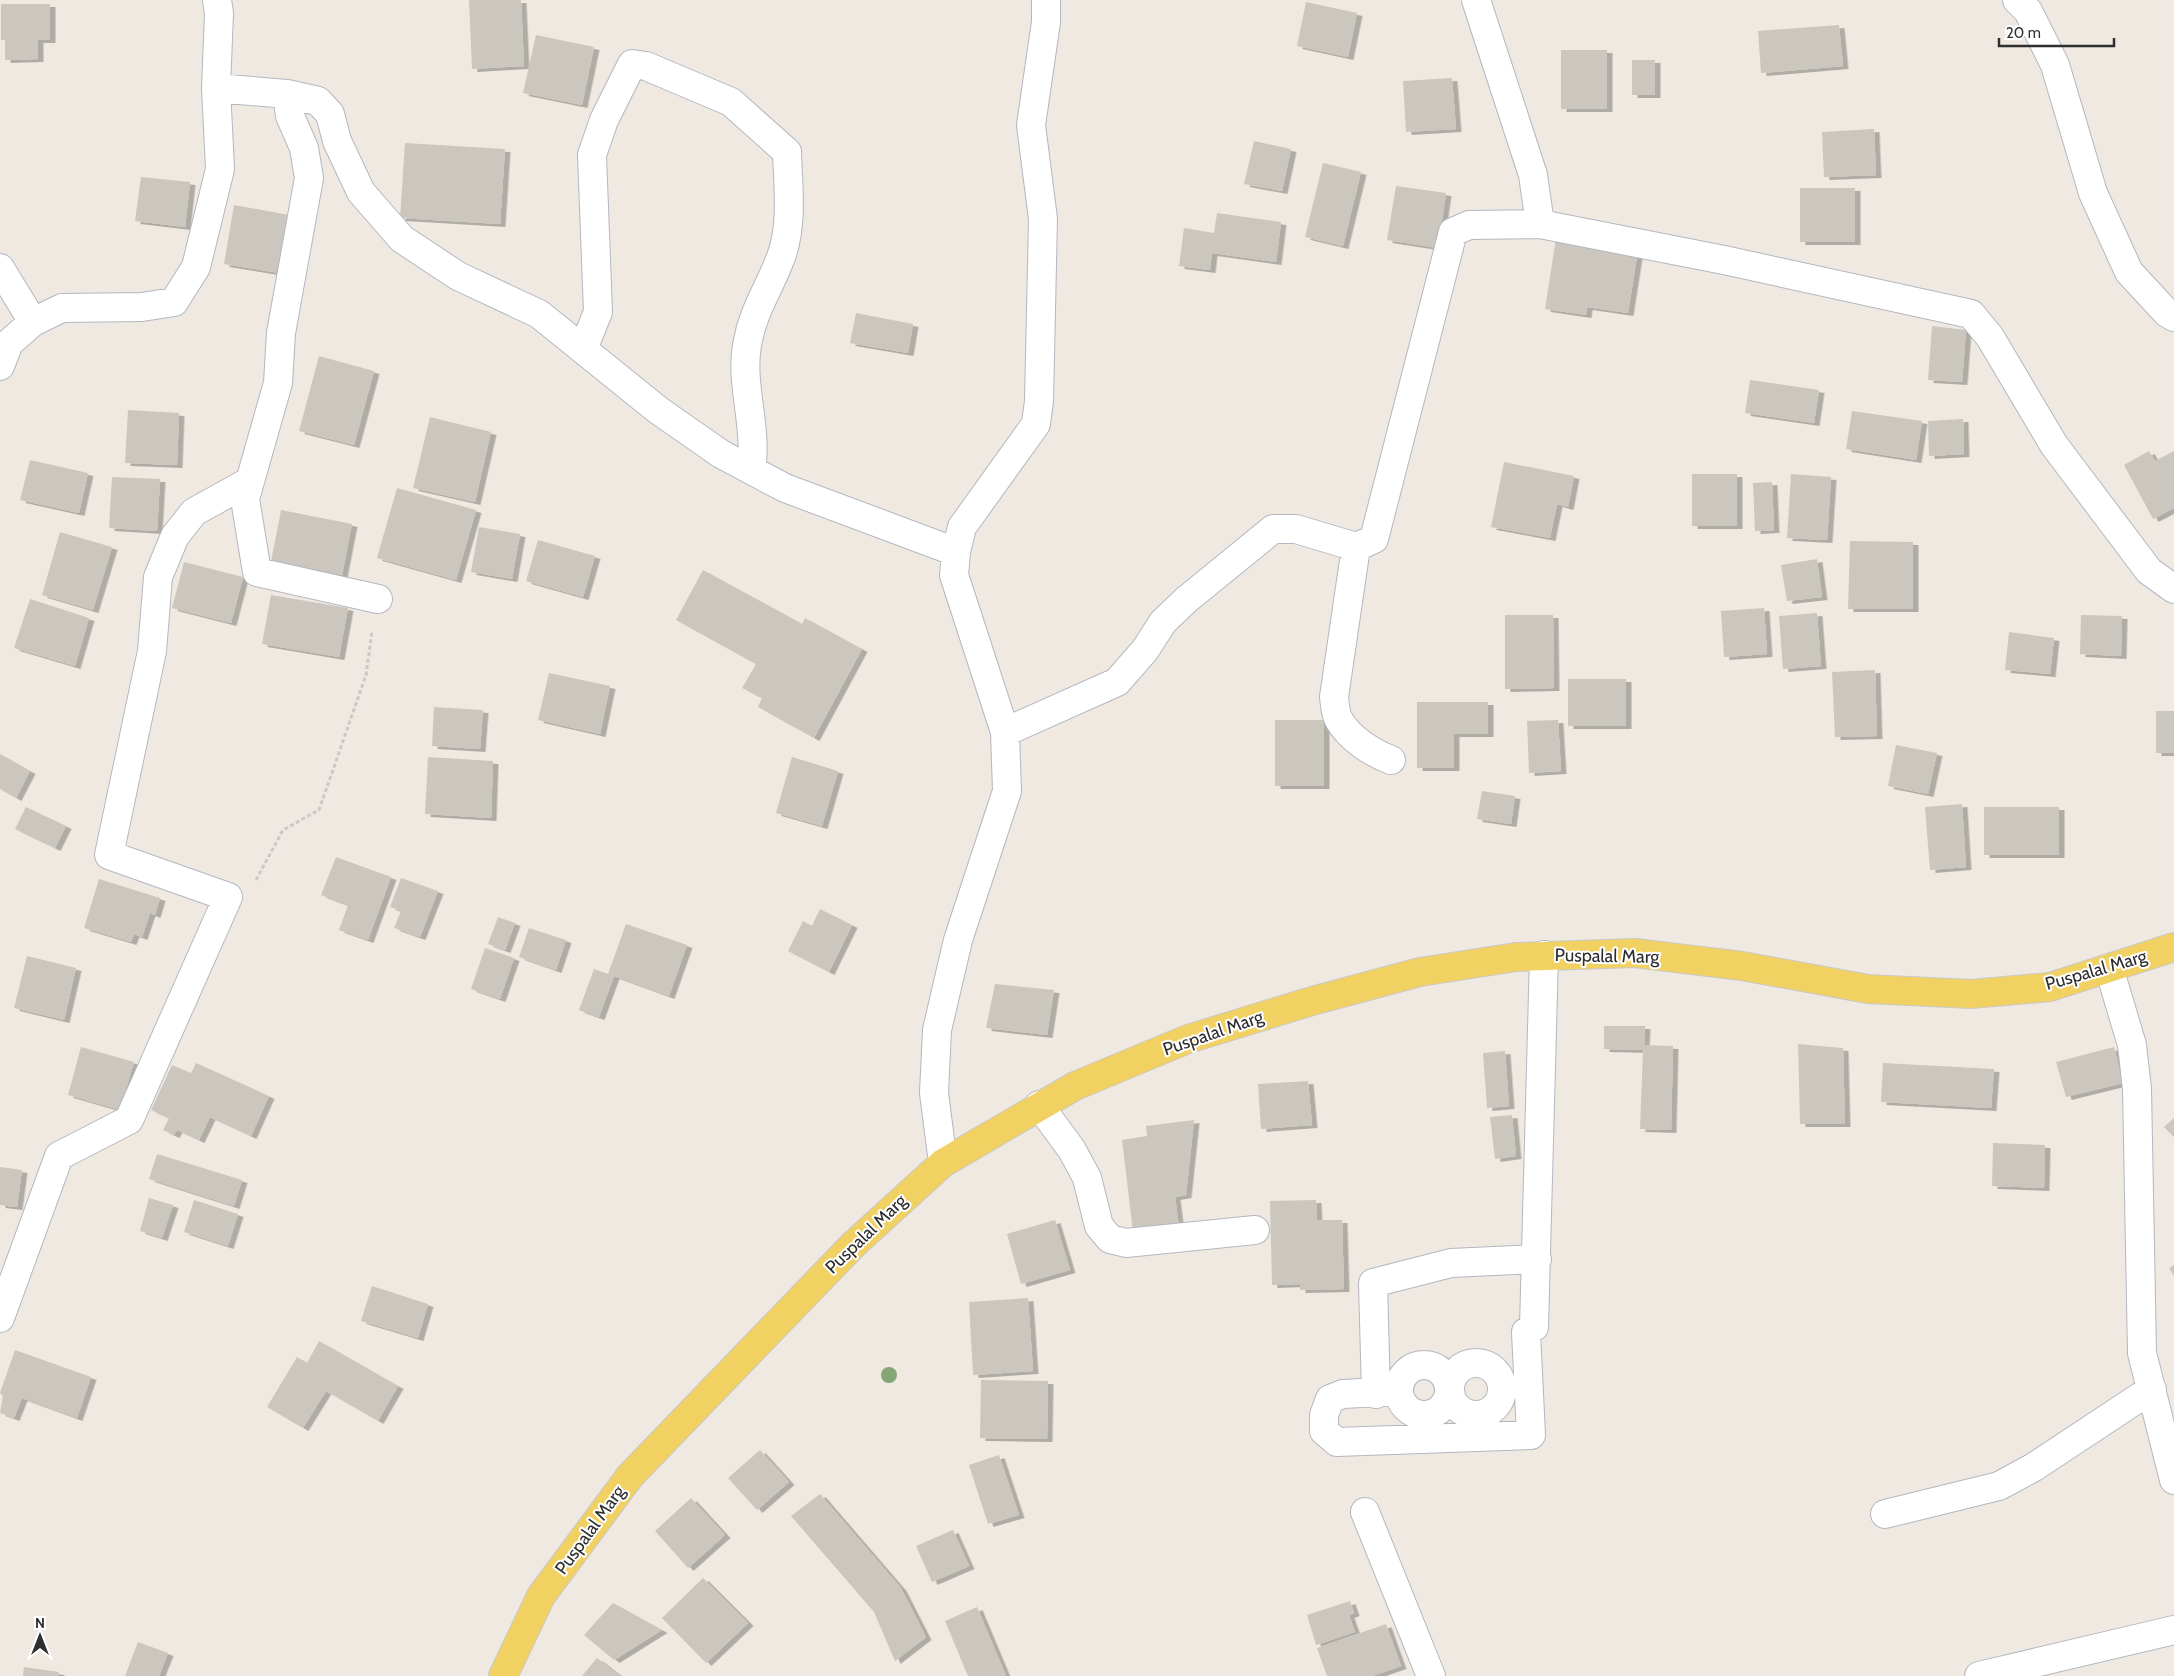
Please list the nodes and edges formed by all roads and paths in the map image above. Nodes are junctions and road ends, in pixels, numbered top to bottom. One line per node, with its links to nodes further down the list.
1 (217, 0): 5 (street)
2 (1046, 0): 16 (street)
3 (1476, 0): 7 (street)
4 (2017, 0): 9 (street)
5 (216, 88): 6 (street); 10 (street)
6 (287, 94): 11 (street); 14 (street)
7 (1540, 224): 15 (street); 17 (street)
8 (0, 268): 10 (street)
9 (2174, 317)
10 (33, 322): 12 (street)
11 (583, 349): 13 (street); 13 (street)
12 (0, 366)
13 (751, 470): 16 (street)
14 (250, 481): 18 (street); 21 (street)
15 (1356, 547): 19 (street); 20 (street)
16 (956, 552): 19 (street)
17 (2174, 589)
18 (378, 598): 21 (path)
19 (1004, 732): 26 (street)
20 (1391, 760)
21 (228, 897): 29 (street)
22 (2174, 947): 24 (main road, Puspalal Marg)
23 (1544, 954): 24 (main road, Puspalal Marg); 25 (main road, Puspalal Marg); 28 (street)
24 (2109, 968): 30 (street)
25 (1039, 1105): 26 (main road, Puspalal Marg); 27 (street)
26 (943, 1163): 36 (main road, Puspalal Marg)
27 (1255, 1230)
28 (1537, 1259): 31 (street); 31 (street)
29 (0, 1318)
30 (2152, 1389): 32 (street); 34 (street)
31 (1387, 1393): 31 (street)
32 (2174, 1480)
33 (1365, 1512): 37 (street)
34 (1885, 1514)
35 (2174, 1630): 38 (street)
36 (503, 1676)
37 (1431, 1676)
38 (1979, 1676)

